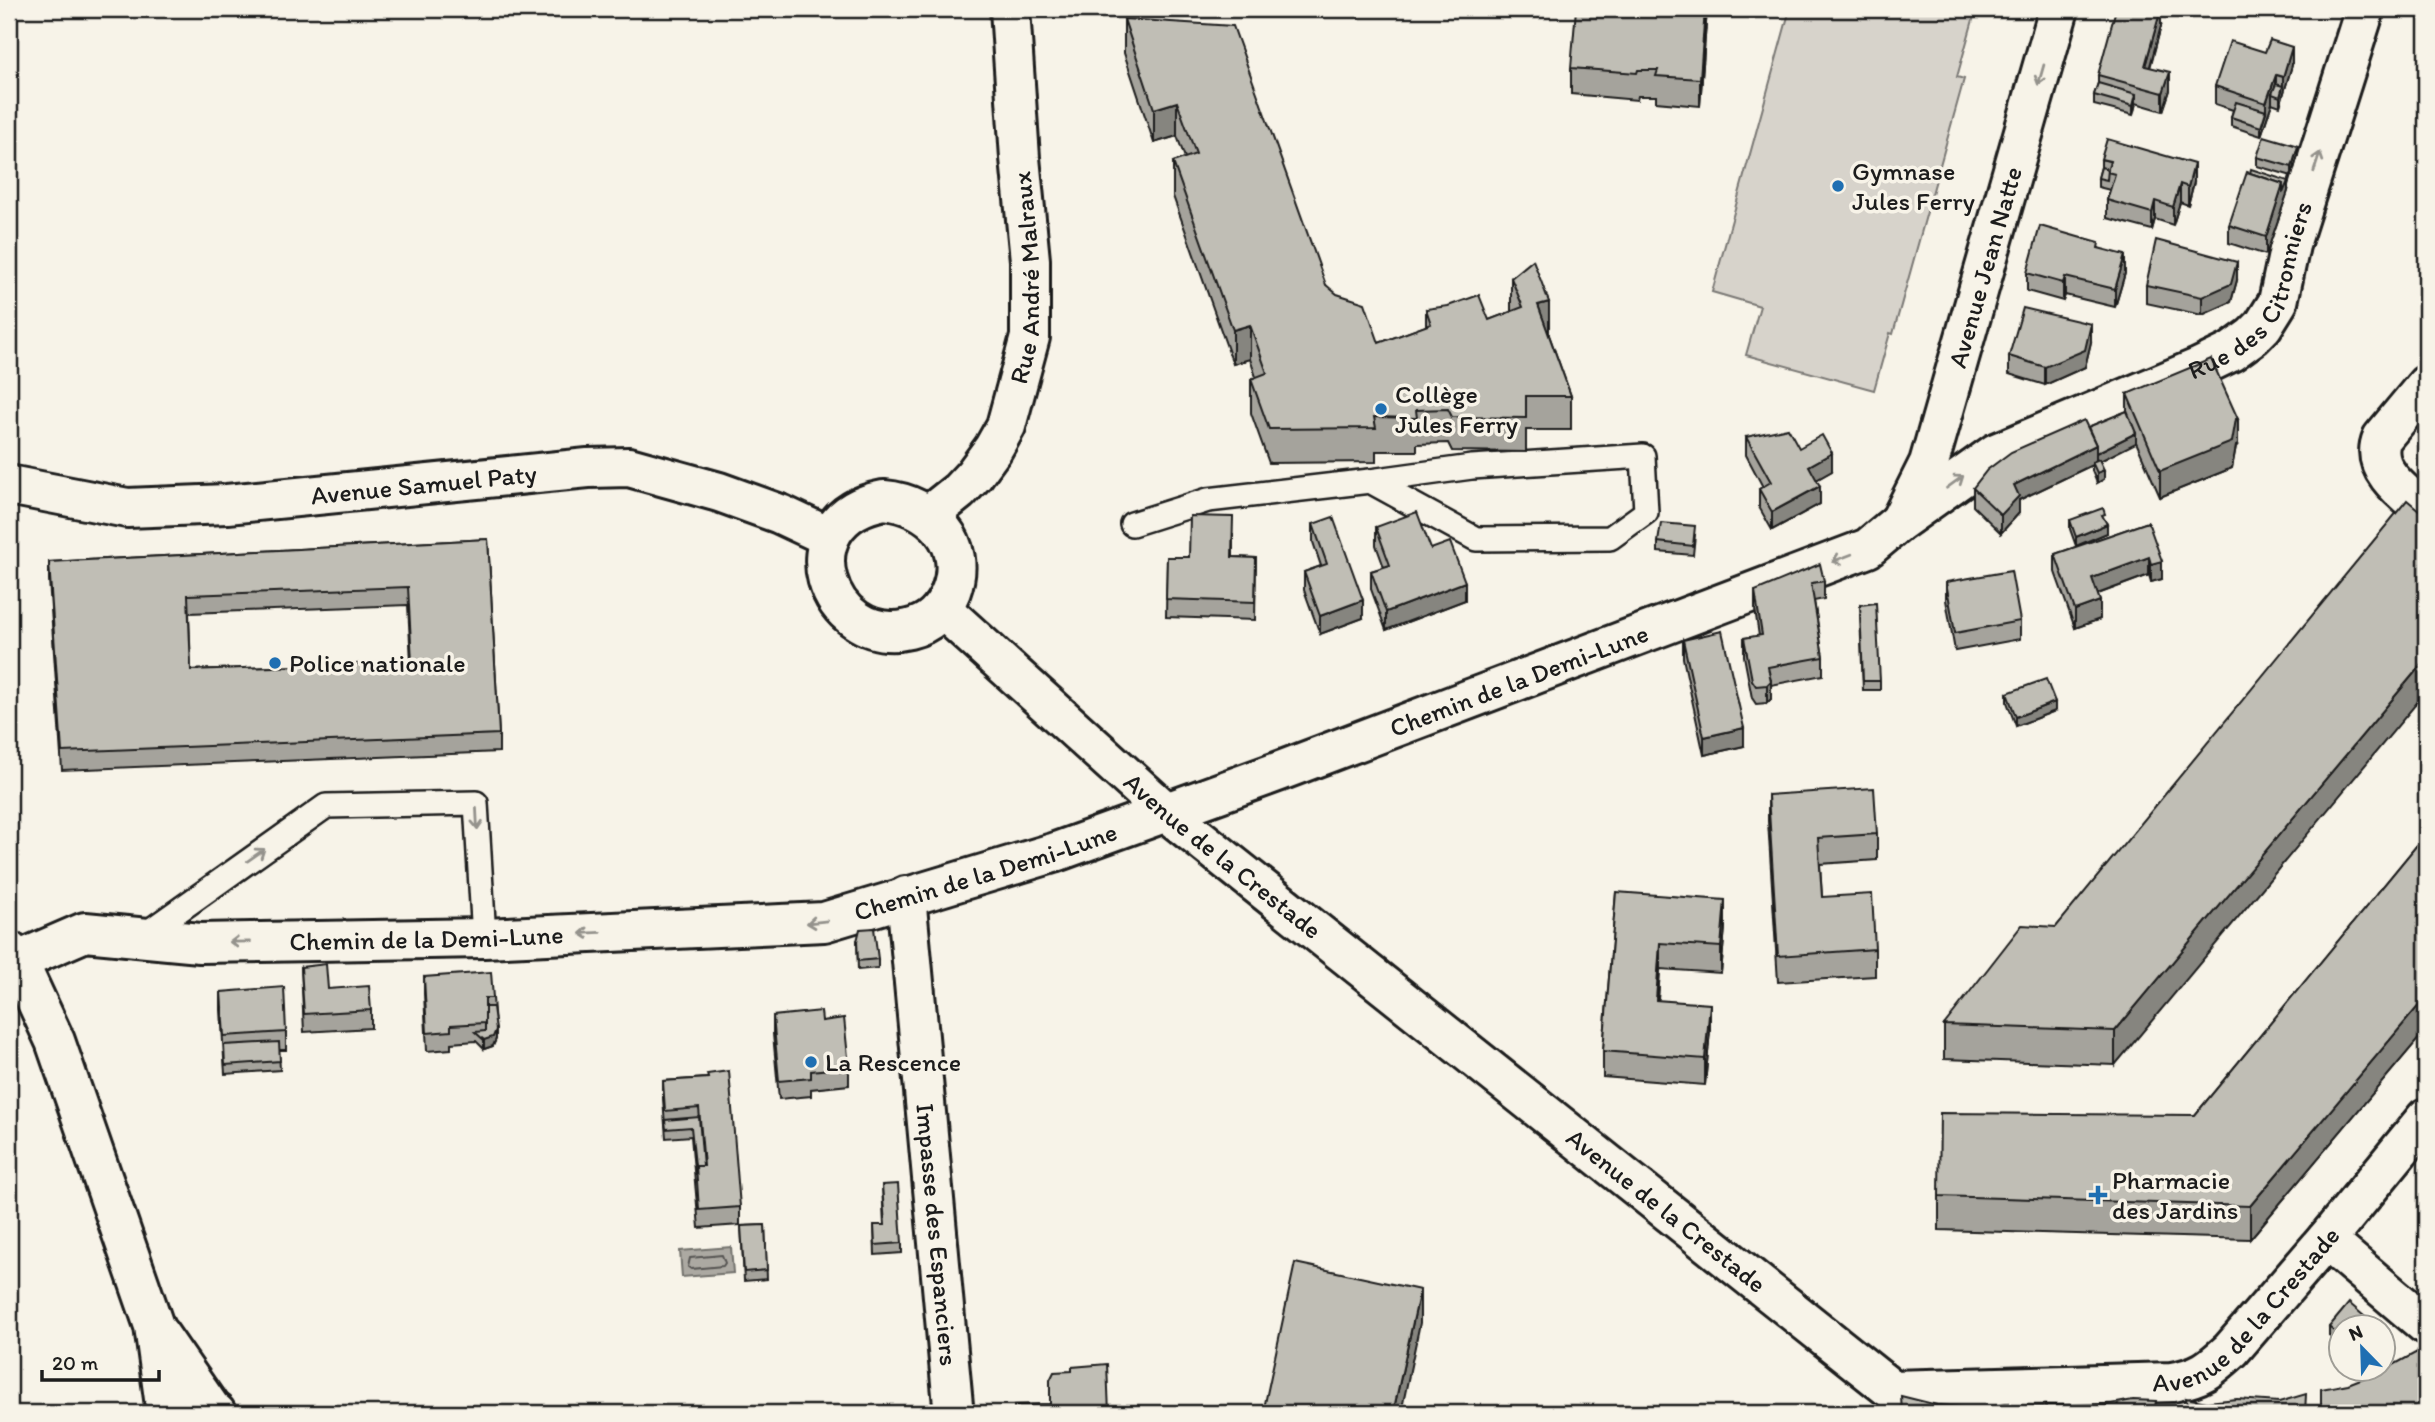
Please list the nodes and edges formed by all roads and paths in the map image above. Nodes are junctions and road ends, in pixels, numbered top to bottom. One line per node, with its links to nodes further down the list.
1 (1010, 9): 8 (street, Rue André Malraux)
2 (2059, 9): 9 (street, Avenue Jean Natte, one-way to 9)
3 (2365, 9): 9 (street, Rue des Citronniers, one-way to 3)
4 (2426, 385): 7 (street)
5 (1370, 481): 5 (lane); 10 (lane)
6 (9, 485): 11 (street, Avenue Samuel Paty)
7 (2426, 511)
8 (929, 515): 11 (street); 12 (street)
9 (1899, 522): 13 (street, Chemin de la Demi-Lune, one-way to 13)
10 (1132, 524)
11 (829, 537): 12 (street)
12 (942, 609): 13 (street, Avenue de la Crestade)
13 (1166, 812): 14 (street, Chemin de la Demi-Lune); 19 (street, Avenue de la Crestade)
14 (906, 896): 16 (street, Chemin de la Demi-Lune, one-way to 16); 22 (street, Impasse des Espanciers)
15 (140, 937): 16 (street, Chemin de la Demi-Lune, one-way to 15); 16 (lane, one-way to 16); 17 (street, Chemin de la Demi-Lune)
16 (484, 938)
17 (13, 956): 21 (street)
18 (2426, 1118): 19 (street, Avenue de la Crestade)
19 (2326, 1240): 20 (street)
20 (2426, 1325)
21 (154, 1326): 23 (street); 24 (street)
22 (953, 1405)
23 (213, 1412)
24 (166, 1413)

